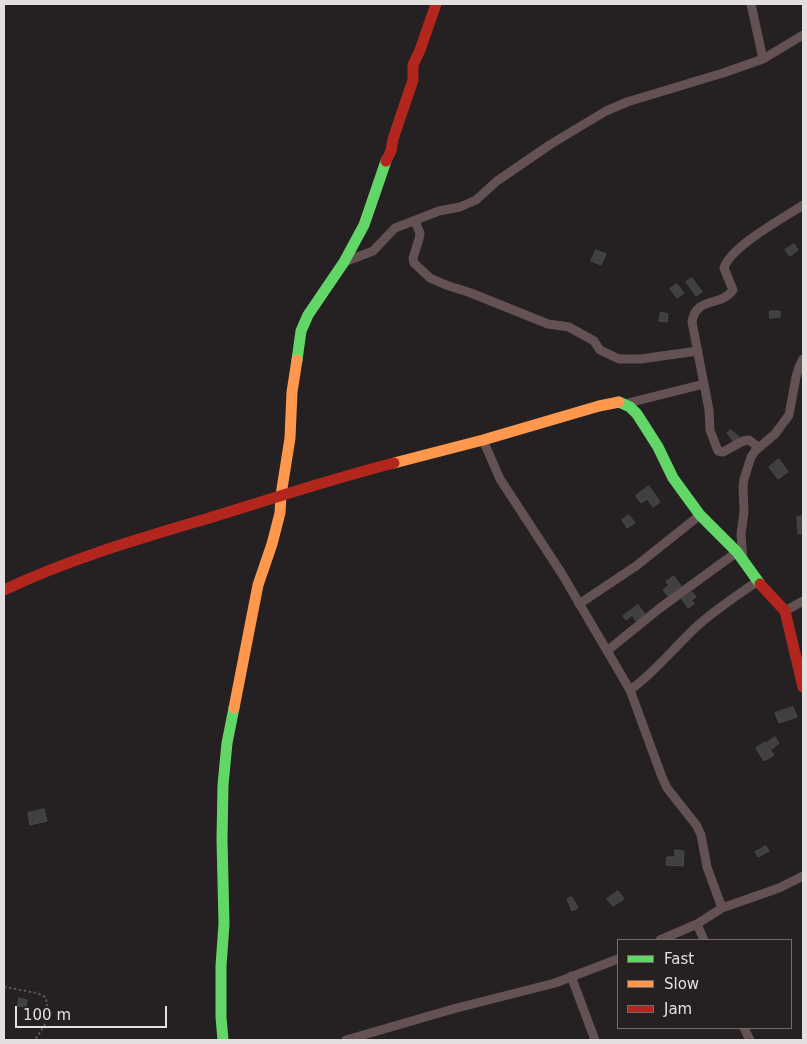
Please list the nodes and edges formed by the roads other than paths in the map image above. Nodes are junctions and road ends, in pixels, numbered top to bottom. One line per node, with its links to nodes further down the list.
1 (436, 4): 7 (street)
2 (752, 4): 4 (street)
3 (802, 39): 4 (street)
4 (763, 59): 6 (street)
5 (803, 205): 8 (street)
6 (415, 220): 7 (street); 8 (street)
7 (344, 262): 14 (street)
8 (698, 351): 10 (street)
9 (803, 359): 13 (street)
10 (704, 384): 11 (street); 13 (street)
11 (624, 404): 12 (street); 15 (street)
12 (483, 440): 14 (street); 20 (street)
13 (758, 447): 16 (street)
14 (281, 495): 18 (street); 32 (street)
15 (700, 515): 16 (street); 20 (street)
16 (740, 556): 17 (street); 22 (street)
17 (758, 581): 21 (street); 24 (street)
18 (4, 590)
19 (803, 602): 21 (street)
20 (579, 604): 22 (street)
21 (785, 611): 23 (street)
22 (607, 651): 24 (street)
23 (803, 687)
24 (630, 690): 26 (street)
25 (803, 876): 26 (street)
26 (722, 908): 27 (street)
27 (697, 924): 28 (street); 29 (street)
28 (662, 939)
29 (704, 939)
30 (617, 959): 31 (street)
31 (571, 976): 33 (street); 34 (street)
32 (223, 1040)
33 (346, 1040)
34 (595, 1040)

